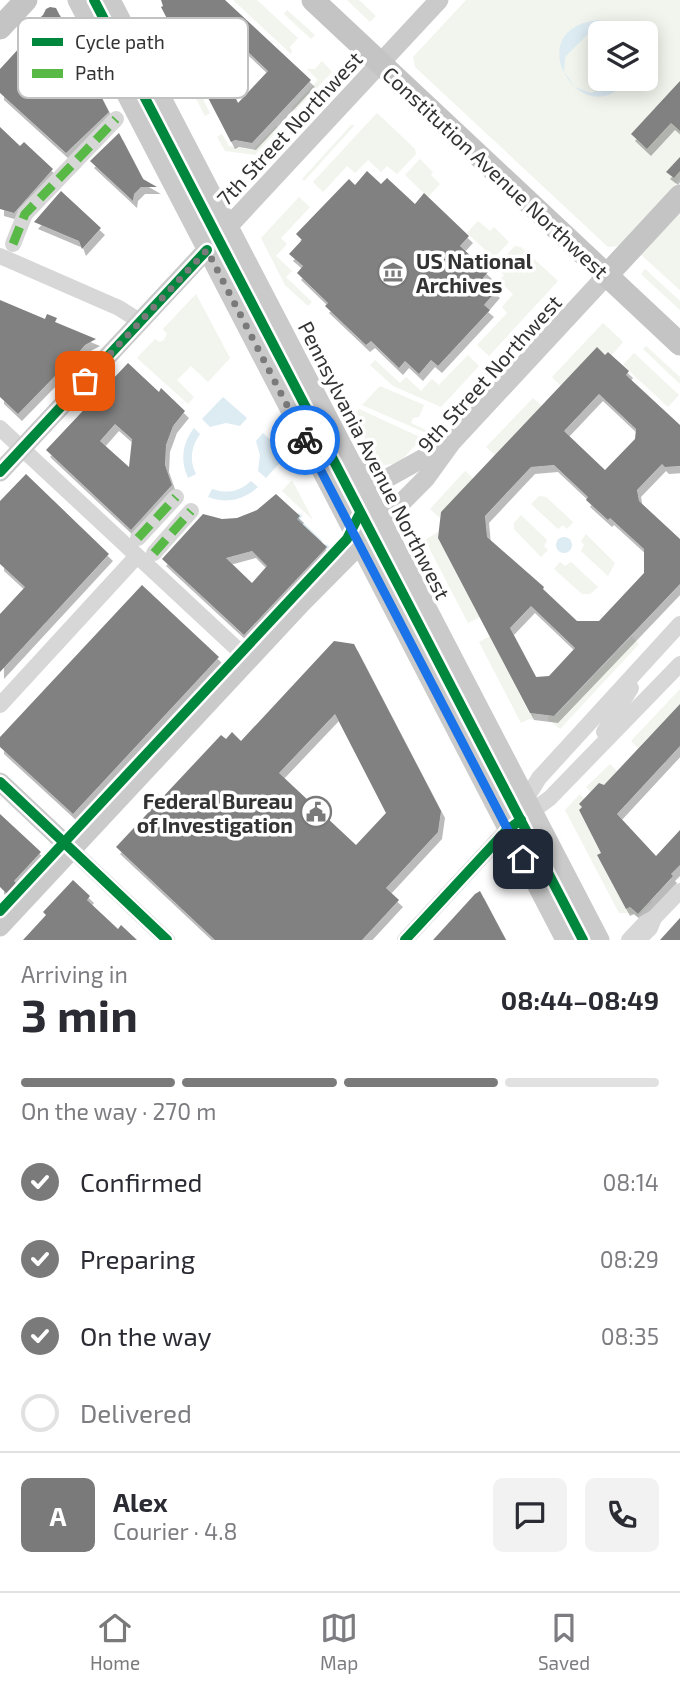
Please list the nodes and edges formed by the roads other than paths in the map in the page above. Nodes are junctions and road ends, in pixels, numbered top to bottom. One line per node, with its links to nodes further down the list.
1 (26, 0): 8 (highway)
2 (76, 0): 6 (main road)
3 (111, 0): 7 (main road, Pennsylvania Avenue Northwest)
4 (313, 0): 9 (highway, Constitution Avenue Northwest)
5 (439, 0): 9 (main road, 7th Street Northwest)
6 (85, 18)
7 (120, 18)
8 (0, 28)
9 (380, 63): 14 (main road, 7th Street Northwest); 18 (highway, Constitution Avenue Northwest)
10 (127, 98): 16 (main road)
11 (162, 98): 14 (main road, Pennsylvania Avenue Northwest)
12 (116, 119): 15 (street)
13 (680, 196): 18 (highway)
14 (228, 227): 16 (main road, 7th Street Northwest); 24 (main road, Pennsylvania Avenue Northwest)
15 (13, 244)
16 (207, 250): 19 (main road, 7th Street Northwest); 30 (main road)
17 (0, 256): 19 (street)
18 (607, 275): 20 (highway, Constitution Avenue Northwest); 22 (main road, 9th Street Northwest)
19 (141, 322): 23 (main road, 7th Street Northwest)
20 (680, 344)
21 (0, 428): 23 (street)
22 (452, 442): 24 (main road); 28 (main road, 9th Street Northwest)
23 (22, 448): 25 (main road, 7th Street Northwest); 32 (street)
24 (353, 465): 28 (main road, Pennsylvania Avenue Northwest)
25 (0, 472)
26 (176, 497): 29 (street)
27 (191, 511): 31 (street)
28 (382, 523): 30 (main road, 9th Street Northwest); 40 (main road, Pennsylvania Avenue Northwest)
29 (138, 538)
30 (359, 544): 35 (main road, 9th Street Northwest); 41 (main road)
31 (154, 553)
32 (137, 556): 35 (street); 37 (street)
33 (680, 624): 40 (street)
34 (680, 632): 38 (street)
35 (248, 660): 42 (main road, 9th Street Northwest)
36 (680, 664): 38 (street)
37 (0, 705)
38 (580, 765): 40 (street)
39 (0, 782): 42 (main road)
40 (530, 804): 41 (street); 49 (main road, Pennsylvania Avenue Northwest)
41 (507, 830): 47 (street); 48 (main road)
42 (72, 850): 45 (main road, 9th Street Northwest); 46 (street)
43 (680, 891): 44 (street)
44 (654, 918): 50 (street); 51 (street)
45 (0, 927)
46 (167, 940)
47 (405, 940)
48 (565, 940)
49 (600, 940)
50 (629, 940)
51 (638, 940)

